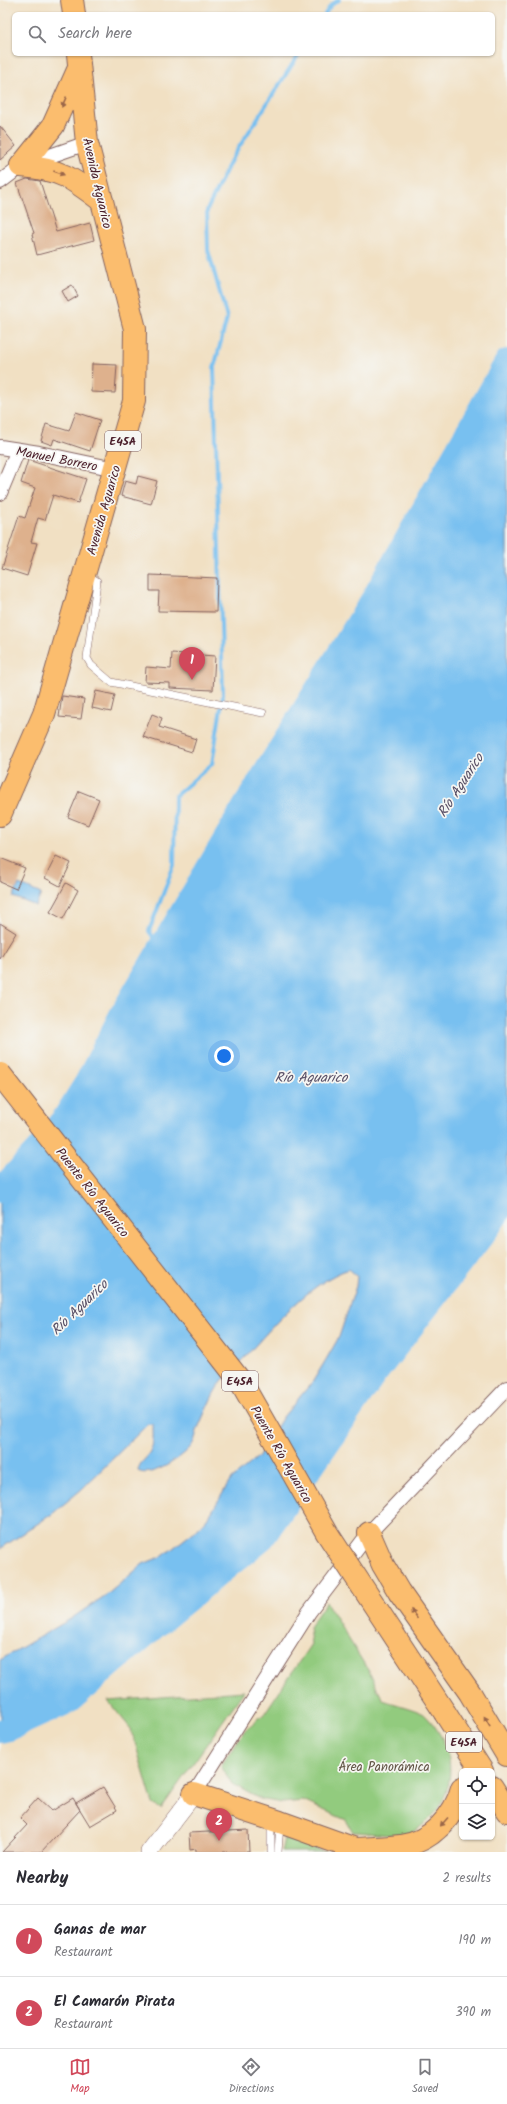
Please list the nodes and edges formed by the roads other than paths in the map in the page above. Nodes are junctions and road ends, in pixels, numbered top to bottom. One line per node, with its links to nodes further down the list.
1 (72, 0): 2 (highway)
2 (74, 12)
3 (78, 60): 4 (highway, Avenida Aguarico / E45A); 5 (highway, one-way to 5)
4 (87, 142): 5 (street); 7 (highway, Avenida Aguarico / E45A)
5 (21, 166): 6 (street); 7 (highway, one-way to 7)
6 (0, 182)
7 (102, 201): 10 (highway, Avenida Aguarico / E45A)
8 (0, 447): 9 (street, Manuel Borrero)
9 (18, 450): 10 (street, Manuel Borrero); 11 (street)
10 (115, 469): 12 (highway, Avenida Aguarico / E45A)
11 (0, 493)
12 (85, 574): 13 (lane); 14 (highway, Avenida Aguarico / E45A)
13 (263, 712)
14 (0, 815)
15 (0, 1074): 18 (highway, Puente Río Aguarico / E45A, bridge)
16 (507, 1388): 17 (street)
17 (369, 1533): 19 (highway, one-way to 17); 23 (street)
18 (457, 1731): 20 (highway); 21 (highway, E45A)
19 (507, 1755)
20 (464, 1768)
21 (480, 1768)
22 (495, 1792): 25 (highway)
23 (194, 1794): 26 (highway); 28 (street)
24 (459, 1799): 27 (highway, one-way to 27)
25 (507, 1810)
26 (276, 1820): 27 (highway); 29 (lane); 30 (lane)
27 (360, 1850)
28 (149, 1852)
29 (271, 1852)
30 (278, 1852)

